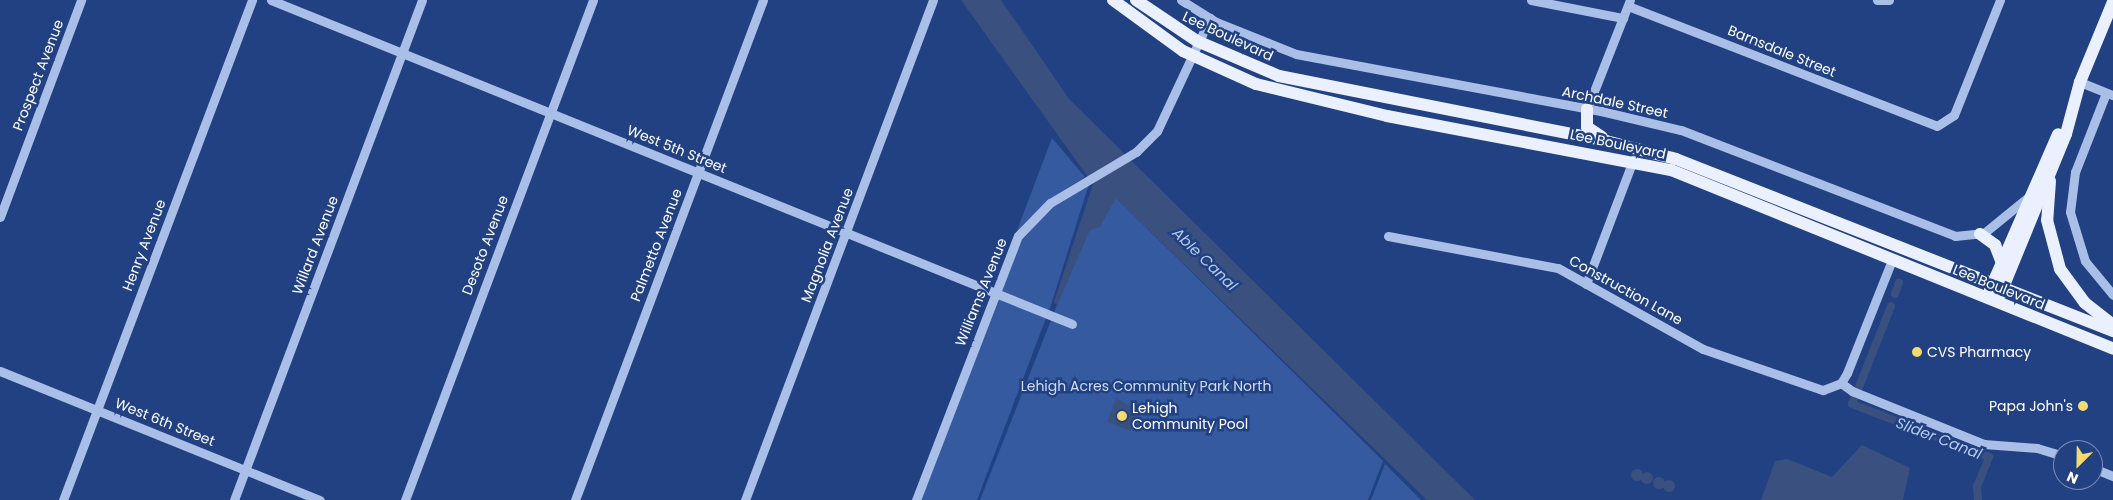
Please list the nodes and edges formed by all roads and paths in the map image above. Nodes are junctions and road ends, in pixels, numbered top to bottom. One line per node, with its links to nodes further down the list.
1 (81, 0): 37 (street, Prospect Avenue)
2 (252, 0): 55 (street, Henry Avenue)
3 (272, 0): 20 (street, West 5th Street)
4 (422, 0): 20 (street, Willard Avenue)
5 (593, 0): 25 (street, Desoto Avenue)
6 (763, 0): 34 (street, Palmetto Avenue)
7 (933, 0): 39 (street, Magnolia Avenue)
8 (1113, 0): 21 (main road, Lee Boulevard)
9 (1136, 0): 19 (main road, Lee Boulevard)
10 (1181, 0): 17 (street, Archdale Street)
11 (1531, 0): 18 (street)
12 (1877, 0): 13 (street)
13 (1889, 0)
14 (2000, 0): 16 (street, Barnsdale Street)
15 (2113, 2): 22 (main road)
16 (1629, 3): 18 (street)
17 (1210, 18): 19 (street, Williams Avenue); 24 (street, Archdale Street)
18 (1623, 18): 24 (street)
19 (1197, 41): 21 (street, Williams Avenue); 26 (main road, Lee Boulevard)
20 (402, 53): 25 (street, West 5th Street); 57 (street, Willard Avenue)
21 (1189, 54): 27 (main road, Lee Boulevard); 46 (street, Williams Avenue)
22 (2080, 82): 23 (street); 28 (main road)
23 (2110, 94): 47 (street)
24 (1587, 108): 29 (main road); 30 (main road); 40 (street, Archdale Street)
25 (550, 113): 34 (street, West 5th Street); 61 (street, Desoto Avenue)
26 (1529, 126): 27 (main road); 29 (main road, Lee Boulevard)
27 (1454, 128): 33 (main road, Lee Boulevard)
28 (2065, 128): 32 (main road); 35 (main road)
29 (1564, 133): 30 (main road, Lee Boulevard)
30 (1610, 142): 31 (main road, Lee Boulevard)
31 (1636, 147): 33 (main road); 38 (main road, Lee Boulevard)
32 (2056, 159): 45 (main road); 50 (main road)
33 (1633, 160): 36 (main road, Lee Boulevard); 44 (street)
34 (698, 173): 39 (street, West 5th Street); 62 (street, Palmetto Avenue)
35 (2027, 198): 40 (street, Archdale Street); 43 (main road)
36 (1771, 209): 38 (main road); 42 (main road, Lee Boulevard)
37 (0, 216)
38 (1827, 218): 45 (main road, Lee Boulevard)
39 (846, 233): 46 (street, West 5th Street); 63 (street, Magnolia Avenue)
40 (1980, 234): 43 (main road)
41 (1388, 236): 44 (street, Construction Lane)
42 (1892, 260): 48 (main road, Lee Boulevard); 54 (street)
43 (2001, 261): 45 (main road)
44 (1586, 284): 54 (street, Construction Lane)
45 (1998, 285): 48 (main road); 51 (main road, Lee Boulevard)
46 (994, 293): 49 (street, West 5th Street); 64 (street, Williams Avenue)
47 (2113, 295)
48 (1992, 300): 52 (main road, Lee Boulevard)
49 (1072, 324)
50 (2113, 325)
51 (2113, 331)
52 (2113, 349)
53 (0, 371): 55 (street, West 6th Street)
54 (1841, 383): 56 (street)
55 (98, 410): 57 (street, West 6th Street); 58 (street, Henry Avenue)
56 (2053, 453)
57 (245, 469): 59 (street, Willard Avenue); 60 (street, West 6th Street)
58 (64, 500)
59 (234, 500)
60 (320, 500)
61 (405, 500)
62 (575, 500)
63 (745, 500)
64 (916, 500)

